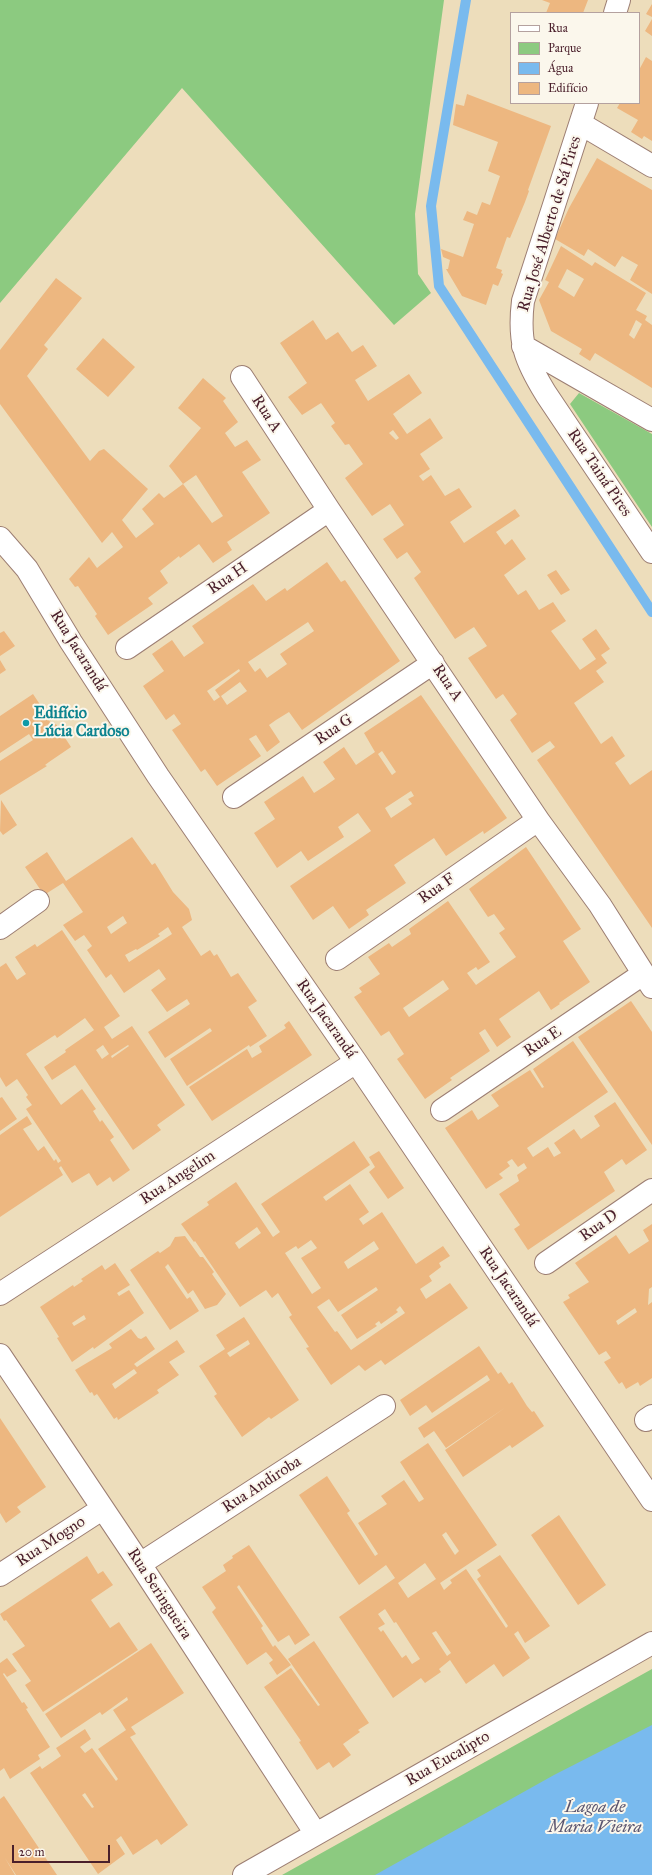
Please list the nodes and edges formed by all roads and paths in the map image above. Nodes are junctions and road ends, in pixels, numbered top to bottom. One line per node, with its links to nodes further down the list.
1 (619, 0): 2 (street)
2 (615, 12)
3 (587, 104): 4 (street, Rua José Alberto de Sá Pires)
4 (581, 124): 5 (street); 6 (street, Rua José Alberto de Sá Pires)
5 (652, 166)
6 (523, 346): 8 (street, Rua José Alberto de Sá Pires); 9 (street)
7 (242, 378): 10 (street, Rua A)
8 (546, 394): 12 (street, Rua Tainá Pires)
9 (652, 420)
10 (330, 510): 13 (street, Rua H); 14 (street, Rua A)
11 (0, 538): 21 (street, Rua Jacarandá)
12 (652, 552)
13 (127, 648)
14 (433, 663): 15 (street, Rua G); 16 (street, Rua A)
15 (234, 798)
16 (538, 820): 19 (street, Rua F); 20 (street, Rua A)
17 (38, 901): 18 (street)
18 (0, 928)
19 (337, 959)
20 (648, 981): 22 (street, Rua E)
21 (356, 1062): 25 (street, Rua Angelim); 28 (street, Rua Jacarandá)
22 (442, 1110)
23 (652, 1190): 24 (street, Rua D)
24 (546, 1263)
25 (0, 1294)
26 (0, 1355): 29 (street, Rua Seringueira)
27 (384, 1406): 30 (street, Rua Andiroba)
28 (652, 1500)
29 (102, 1509): 30 (street, Rua Seringueira); 31 (street, Rua Mogno)
30 (140, 1564): 33 (street, Rua Seringueira)
31 (0, 1575)
32 (652, 1643): 33 (street, Rua Eucalipto)
33 (316, 1834): 34 (street, Rua Eucalipto)
34 (244, 1875)

